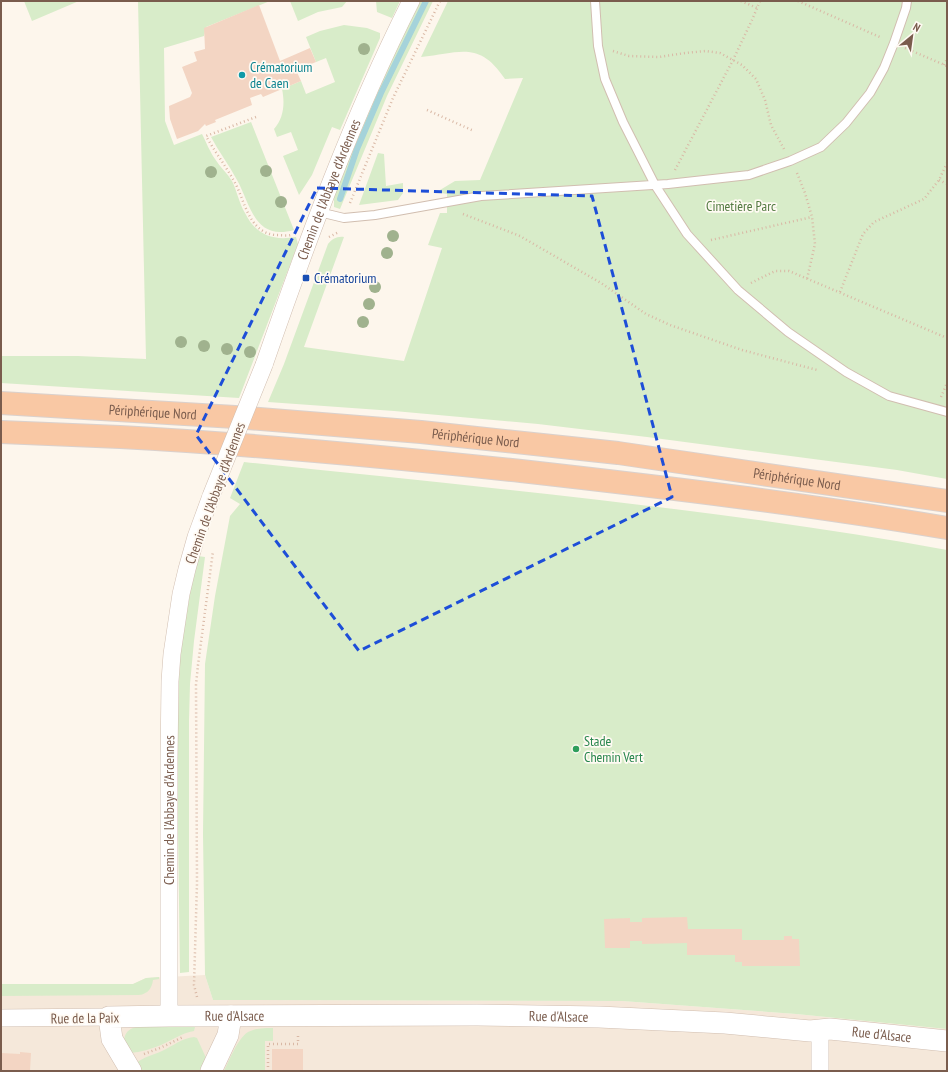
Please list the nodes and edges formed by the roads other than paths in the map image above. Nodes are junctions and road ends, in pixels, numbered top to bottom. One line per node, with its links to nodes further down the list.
1 (411, 1): 5 (street, Chemin de l'Abbaye d'Ardennes)
2 (595, 1): 4 (lane)
3 (907, 1): 4 (lane)
4 (655, 185): 5 (lane); 7 (lane)
5 (319, 212): 11 (street, Chemin de l'Abbaye d'Ardennes, bridge)
6 (1, 403): 9 (highway, Périphérique Nord)
7 (947, 412)
8 (1, 432): 10 (highway, Périphérique Nord)
9 (947, 501)
10 (947, 528)
11 (169, 1016): 12 (street, Rue d'Alsace); 14 (street, Rue de la Paix)
12 (232, 1016): 15 (street, Rue d'Alsace); 18 (street)
13 (1, 1018): 14 (street, Rue de la Paix)
14 (109, 1018): 17 (street)
15 (820, 1030): 16 (street, Rue d'Alsace); 19 (street)
16 (947, 1041)
17 (136, 1063)
18 (211, 1071)
19 (820, 1071)

